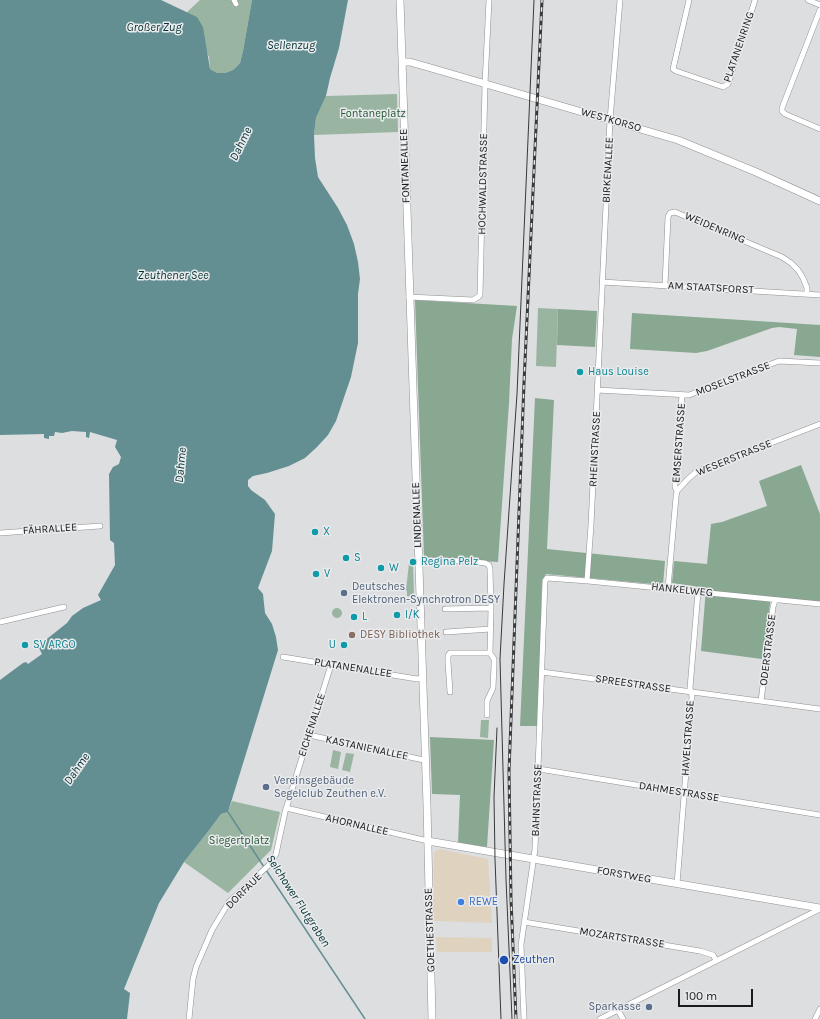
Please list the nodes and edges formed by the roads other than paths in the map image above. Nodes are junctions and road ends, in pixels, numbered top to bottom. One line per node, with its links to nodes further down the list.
1 (400, 0): 9 (main road, FONTANEALLEE)
2 (489, 0): 10 (street, HOCHWALDSTRASSE)
3 (620, 0): 11 (street, BIRKENALLEE)
4 (688, 0): 5 (street, PLATANENRING)
5 (754, 0)
6 (808, 0): 7 (street)
7 (820, 5)
8 (820, 10): 12 (street)
9 (402, 62): 10 (main road, WESTKORSO); 14 (main road, FONTANEALLEE)
10 (486, 84): 11 (main road, WESTKORSO); 19 (street, HOCHWALDSTRASSE)
11 (610, 120): 13 (main road, WESTKORSO); 15 (street, BIRKENALLEE)
12 (820, 130)
13 (820, 201)
14 (407, 236): 19 (main road, LINDENALLEE)
15 (602, 282): 16 (street, AM STAATSFORST); 20 (street, BIRKENALLEE)
16 (665, 285): 17 (street, AM STAATSFORST); 17 (street, WEIDENRING)
17 (807, 294): 18 (street, AM STAATSFORST)
18 (820, 295)
19 (409, 298): 28 (main road, LINDENALLEE)
20 (601, 316): 22 (street, RHEINSTRASSE)
21 (820, 363): 23 (street, MOSELSTRASSE)
22 (597, 390): 23 (street, MOSELSTRASSE); 30 (street, RHEINSTRASSE)
23 (682, 395): 25 (street, EMSERSTRASSE)
24 (820, 424): 25 (street, WESERSTRASSE)
25 (677, 491): 31 (street)
26 (100, 526): 27 (street, FÄHRALLEE)
27 (0, 533)
28 (418, 560): 36 (street); 45 (main road, LINDENALLEE)
29 (545, 581): 30 (street, HANKELWEG); 44 (street, BAHNSTRASSE)
30 (587, 581): 31 (street, HANKELWEG)
31 (668, 588): 32 (street, HANKELWEG)
32 (698, 592): 33 (street, HANKELWEG); 47 (street, HAVELSTRASSE)
33 (775, 600): 34 (street, HANKELWEG); 48 (street, ODERSTRASSE)
34 (820, 604)
35 (64, 607): 38 (street)
36 (491, 608): 37 (street); 39 (street)
37 (445, 610)
38 (0, 622)
39 (491, 629): 40 (street); 41 (street)
40 (446, 632)
41 (490, 653): 46 (street); 50 (street)
42 (283, 657): 43 (street, PLATANENALLEE)
43 (331, 665): 45 (street, PLATANENALLEE); 51 (street, EICHENALLEE)
44 (542, 672): 47 (street, SPREESTRASSE); 53 (street, BAHNSTRASSE)
45 (422, 678): 52 (main road, LINDENALLEE)
46 (450, 692)
47 (691, 692): 48 (street, SPREESTRASSE); 54 (street, HAVELSTRASSE)
48 (761, 702): 49 (street, SPREESTRASSE)
49 (820, 709)
50 (487, 715)
51 (309, 736): 52 (street, KASTANIENALLEE); 55 (street, EICHENALLEE)
52 (425, 760): 57 (main road, LINDENALLEE)
53 (539, 769): 54 (street, DAHMESTRASSE); 58 (street, BAHNSTRASSE)
54 (684, 793): 56 (street, DAHMESTRASSE); 59 (street, HAVELSTRASSE)
55 (286, 808): 57 (street, AHORNALLEE); 65 (street, DORFAUE)
56 (820, 815)
57 (428, 841): 58 (main road, FORSTWEG); 66 (main road, GOETHESTRASSE)
58 (533, 860): 59 (main road, FORSTWEG); 61 (street, BAHNSTRASSE)
59 (677, 884): 60 (main road, FORSTWEG)
60 (820, 908): 62 (street)
61 (524, 922): 62 (street, MOZARTSTRASSE); 67 (street, BAHNSTRASSE)
62 (716, 960): 64 (street)
63 (820, 1009): 70 (street)
64 (618, 1010): 68 (street); 69 (street)
65 (189, 1019)
66 (432, 1019)
67 (524, 1019)
68 (600, 1019)
69 (623, 1019)
70 (815, 1019)

